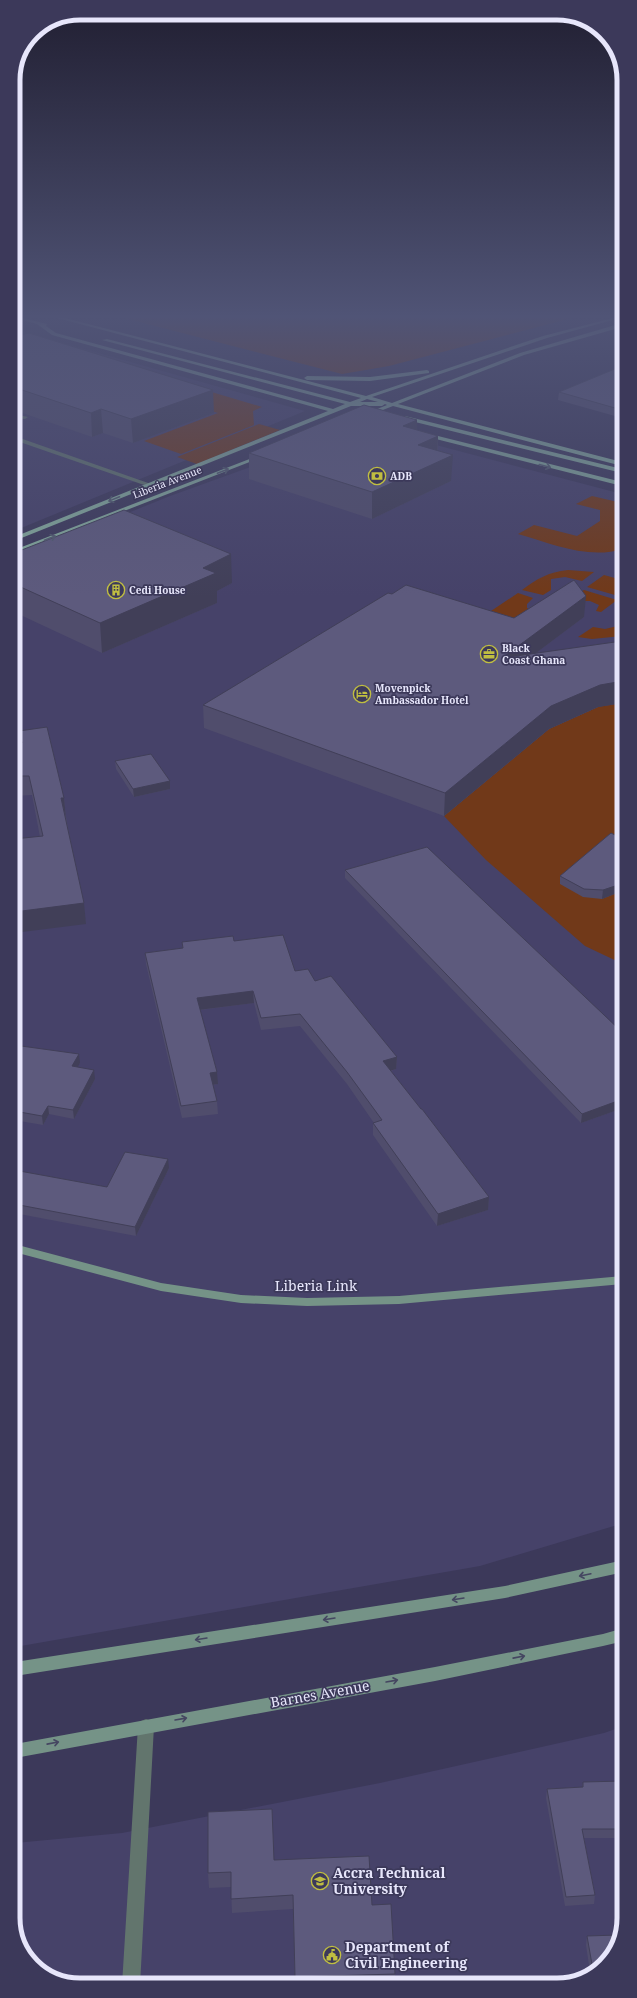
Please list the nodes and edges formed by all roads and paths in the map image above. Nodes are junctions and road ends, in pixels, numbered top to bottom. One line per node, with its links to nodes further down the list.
1 (334, 411): 6 (main road); 9 (main road, Liberia Avenue)
2 (344, 411): 4 (main road)
3 (422, 411): 16 (main road)
4 (376, 412): 5 (main road); 12 (main road)
5 (384, 413)
6 (346, 414)
7 (20, 417): 8 (street)
8 (25, 417)
9 (319, 417): 11 (main road); 19 (main road, Liberia Avenue)
10 (399, 417): 17 (main road)
11 (339, 418)
12 (374, 422)
13 (420, 433): 18 (main road, one-way to 18)
14 (20, 440): 19 (street)
15 (265, 454): 21 (main road, Liberia Avenue, one-way to 15)
16 (617, 463)
17 (617, 470)
18 (617, 483)
19 (149, 485): 20 (main road, Liberia Avenue, one-way to 20)
20 (20, 537)
21 (20, 550)
22 (20, 1250): 23 (main road, Liberia Link)
23 (617, 1281)
24 (617, 1568): 26 (main road, one-way to 26)
25 (617, 1636): 27 (main road, Barnes Avenue, one-way to 25)
26 (20, 1668)
27 (146, 1726): 28 (main road, Barnes Avenue, one-way to 27); 29 (street)
28 (20, 1750)
29 (131, 1978)

